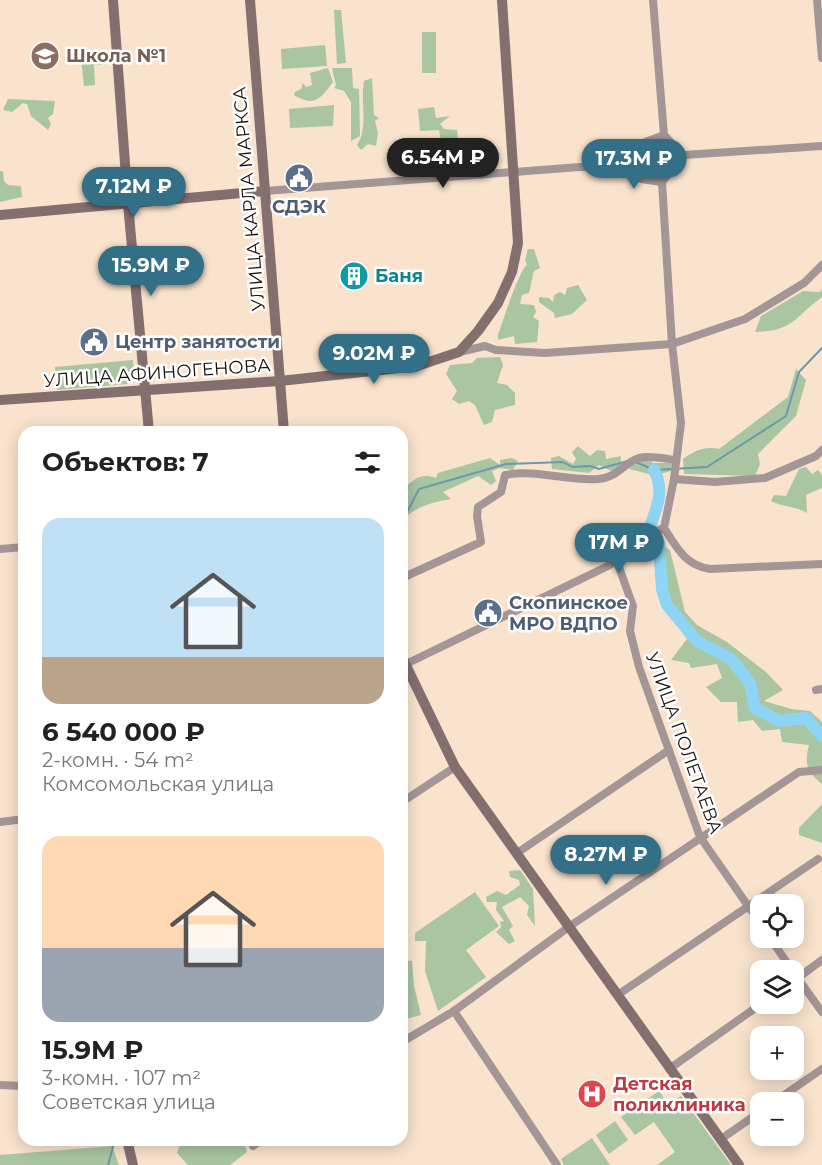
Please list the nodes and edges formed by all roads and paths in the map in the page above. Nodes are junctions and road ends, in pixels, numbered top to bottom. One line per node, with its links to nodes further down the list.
1 (113, 0): 14 (street)
2 (250, 0): 13 (street, УЛИЦА КАРЛА МАРКСА)
3 (502, 0): 11 (street)
4 (653, 0): 7 (street)
5 (817, 0): 6 (street)
6 (822, 58)
7 (664, 135): 9 (street); 10 (street)
8 (822, 146): 9 (street)
9 (683, 155): 12 (street)
10 (619, 164): 11 (street); 12 (street)
11 (512, 170): 13 (street); 18 (street)
12 (662, 182): 17 (street)
13 (265, 191): 14 (street); 19 (street, УЛИЦА КАРЛА МАРКСА)
14 (128, 204): 15 (street); 20 (street)
15 (0, 215)
16 (822, 265): 17 (street, УЛИЦА АФИНОГЕНОВА)
17 (672, 344): 18 (street, УЛИЦА АФИНОГЕНОВА); 25 (street)
18 (459, 352): 19 (street, УЛИЦА АФИНОГЕНОВА)
19 (280, 381): 20 (street, УЛИЦА АФИНОГЕНОВА); 23 (street, УЛИЦА КАРЛА МАРКСА)
20 (146, 392): 21 (street, УЛИЦА АФИНОГЕНОВА); 22 (street)
21 (0, 400)
22 (149, 426)
23 (284, 426)
24 (820, 454): 26 (street)
25 (676, 460): 26 (street); 32 (street)
26 (674, 479): 27 (street)
27 (664, 528): 30 (street); 31 (street)
28 (18, 548): 29 (street)
29 (0, 549)
30 (616, 559): 33 (street); 35 (street, УЛИЦА ПОЛЕТАЕВА)
31 (822, 564)
32 (408, 575)
33 (408, 659)
34 (408, 669): 36 (street)
35 (669, 750): 41 (street, УЛИЦА ПОЛЕТАЕВА); 42 (street)
36 (455, 768): 38 (street); 42 (street)
37 (822, 770): 41 (street)
38 (408, 798)
39 (18, 820): 40 (street)
40 (0, 822)
41 (700, 837): 45 (street, УЛИЦА ПОЛЕТАЕВА); 46 (street)
42 (516, 853): 46 (street)
43 (818, 859): 44 (street)
44 (768, 894)
45 (750, 907): 50 (street)
46 (570, 926): 50 (street); 51 (street)
47 (822, 960): 48 (street)
48 (804, 970)
49 (804, 989): 53 (street)
50 (619, 994): 55 (street)
51 (454, 1011): 54 (street); 64 (street)
52 (750, 1011): 55 (street)
53 (822, 1012)
54 (408, 1038)
55 (669, 1069): 61 (street)
56 (822, 1069): 59 (street)
57 (0, 1085): 58 (street)
58 (18, 1086)
59 (789, 1092)
60 (750, 1119): 61 (street)
61 (721, 1139): 65 (street)
62 (128, 1146): 63 (street)
63 (133, 1165)
64 (557, 1165)
65 (739, 1165)

